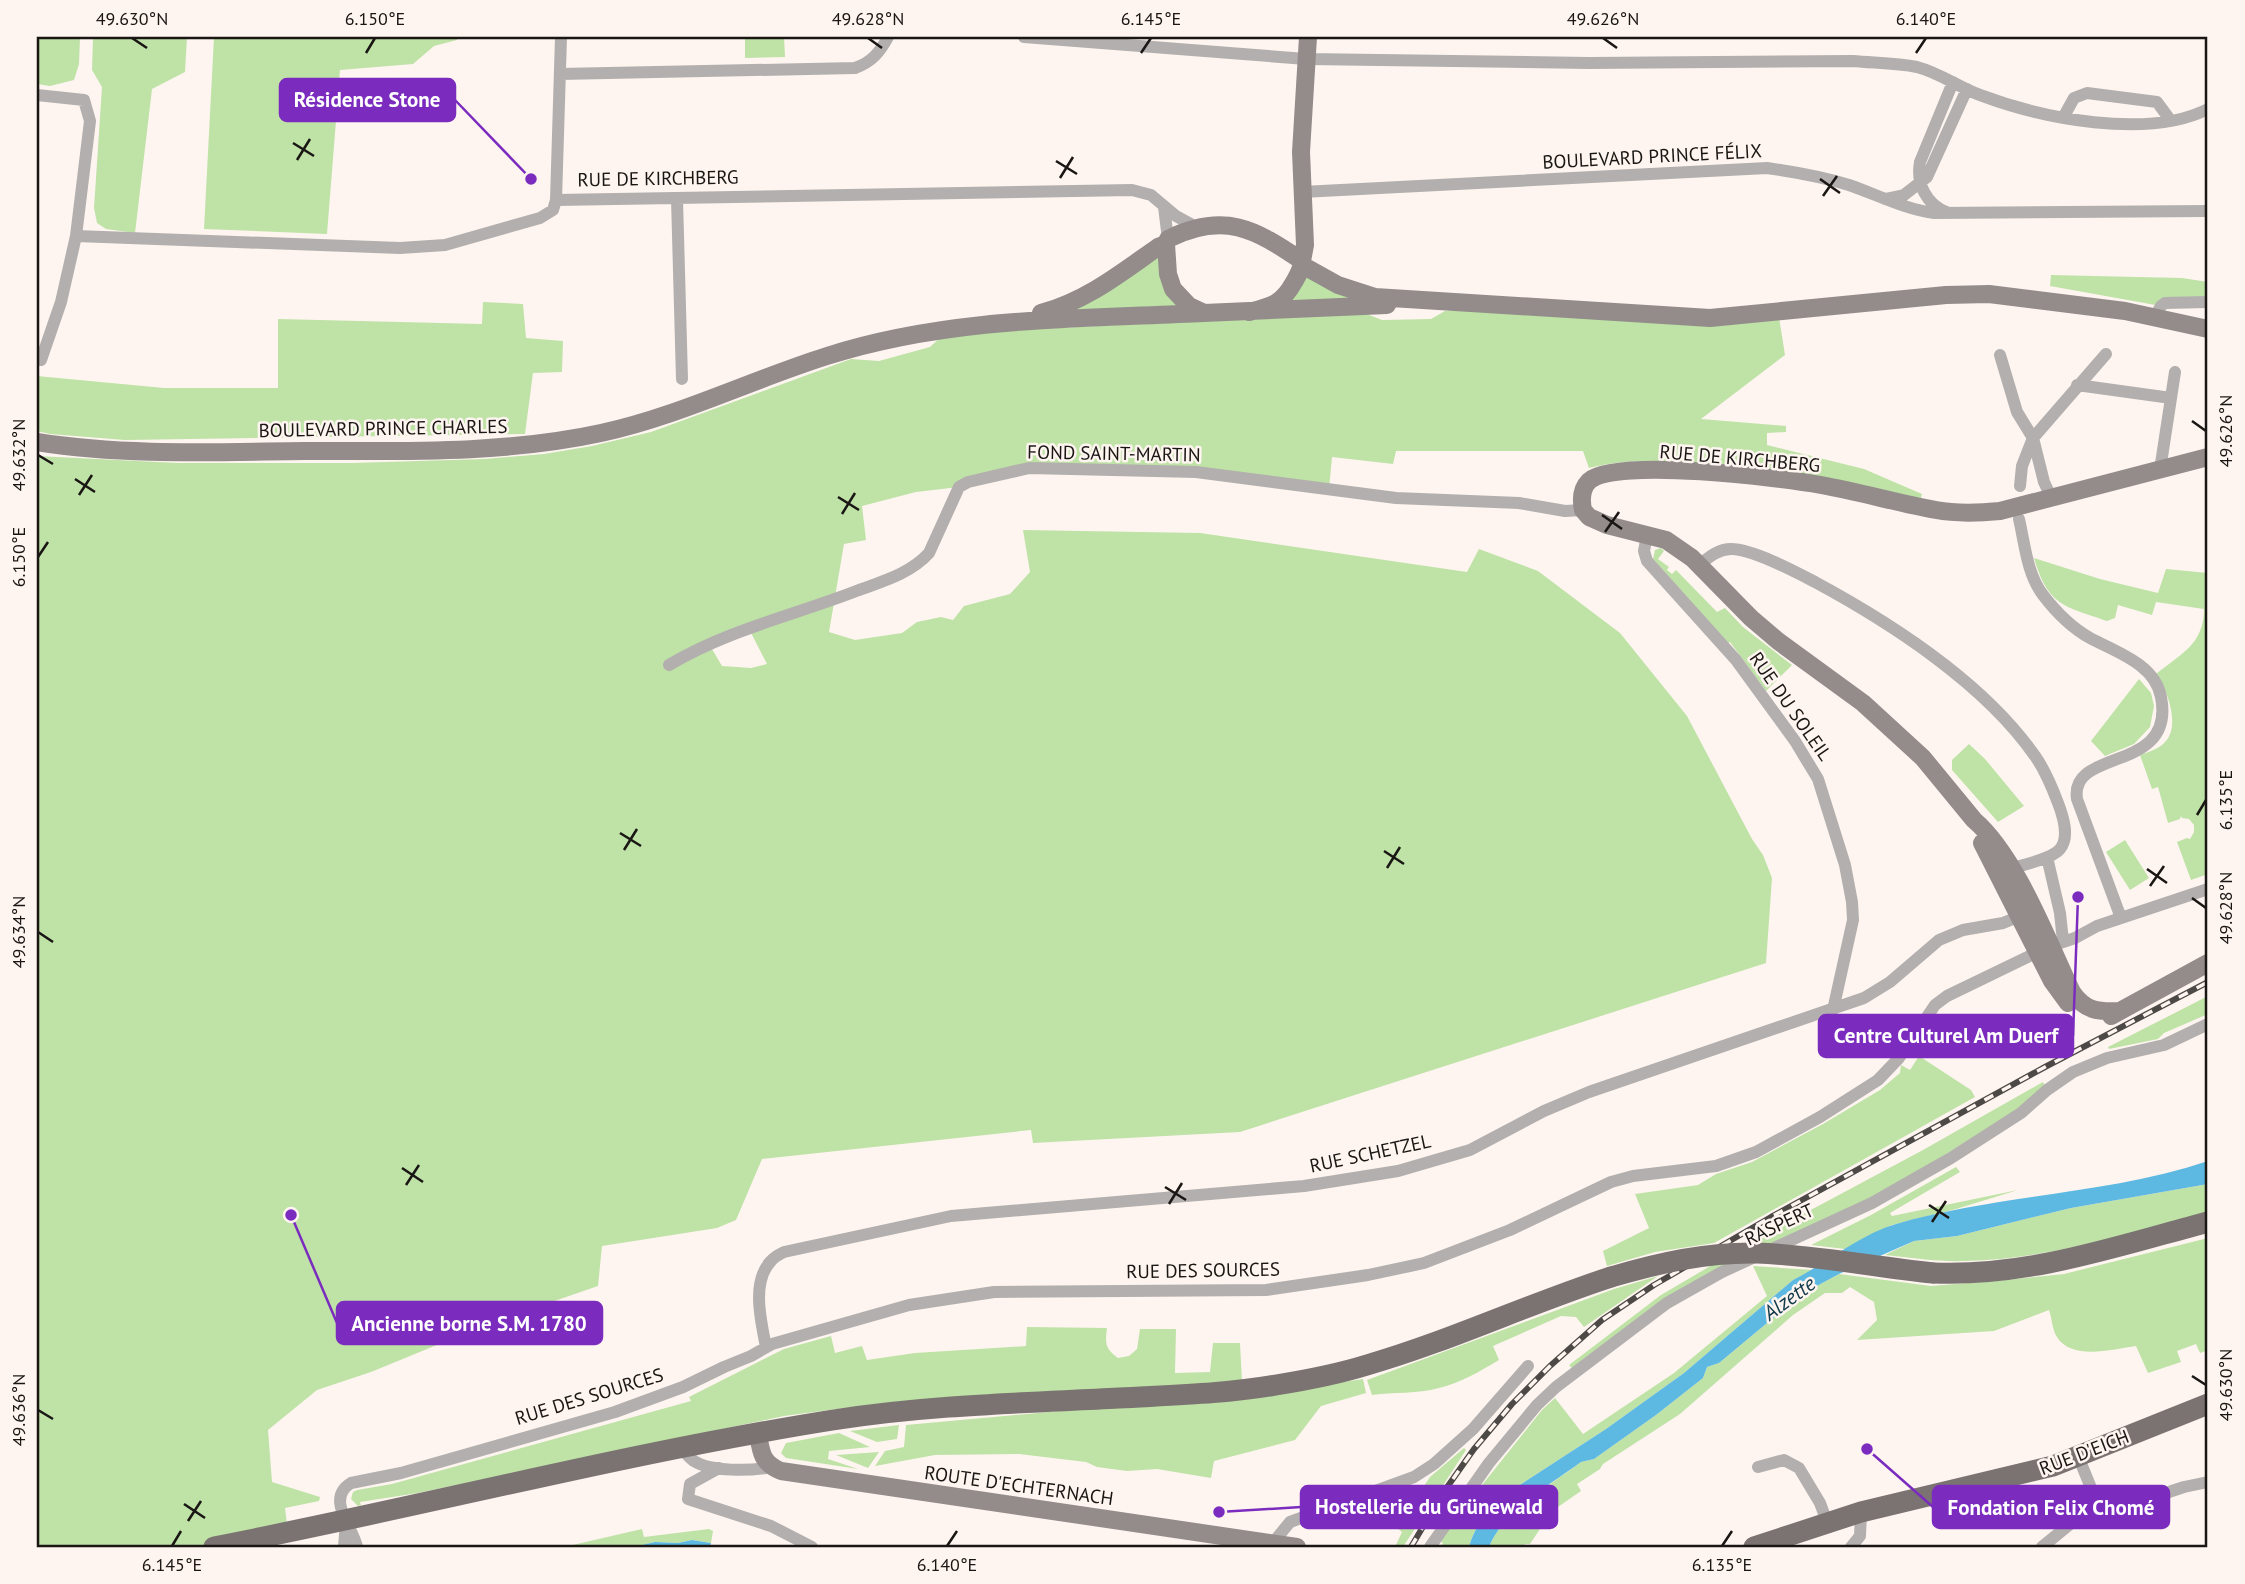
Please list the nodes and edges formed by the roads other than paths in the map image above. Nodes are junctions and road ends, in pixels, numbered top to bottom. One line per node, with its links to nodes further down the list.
1 (561, 37): 6 (street)
2 (888, 37): 6 (street)
3 (1024, 37): 5 (street)
4 (1308, 37): 5 (main road)
5 (1307, 59): 7 (street); 14 (main road)
6 (560, 74): 17 (street)
7 (1954, 82): 8 (street); 13 (street)
8 (1967, 89): 11 (street); 13 (street)
9 (37, 94): 23 (street)
10 (2208, 109): 12 (street)
11 (2063, 118): 12 (street); 12 (street)
12 (2171, 121)
13 (1920, 185): 16 (street); 20 (street)
14 (1302, 192): 16 (street, BOULEVARD PRINCE FÉLIX); 21 (main road)
15 (677, 198): 17 (street, RUE DE KIRCHBERG); 18 (street, RUE DE KIRCHBERG); 38 (street)
16 (1885, 199): 20 (street, BOULEVARD PRINCE FÉLIX)
17 (556, 200): 23 (street, RUE DE KIRCHBERG)
18 (1164, 207): 22 (street, RUE DE KIRCHBERG); 24 (street)
19 (2208, 211): 20 (street, BOULEVARD PRINCE FÉLIX)
20 (1951, 214)
21 (1303, 215): 25 (main road); 26 (main road)
22 (1198, 228): 24 (main road); 25 (main road)
23 (76, 236): 36 (street)
24 (1167, 241): 30 (main road); 32 (main road, BOULEVARD PRINCE CHARLES)
25 (1275, 243): 26 (main road)
26 (1302, 263): 27 (main road); 29 (main road)
27 (1457, 302): 29 (main road); 31 (main road)
28 (2208, 302): 31 (street)
29 (1249, 312): 30 (main road)
30 (1204, 313): 32 (main road, BOULEVARD PRINCE CHARLES)
31 (2155, 316): 33 (main road)
32 (1006, 321): 42 (main road, BOULEVARD PRINCE CHARLES)
33 (2208, 329)
34 (2106, 354): 39 (street)
35 (2000, 355): 41 (street)
36 (41, 360)
37 (2175, 372): 40 (street)
38 (682, 379)
39 (2077, 386): 40 (street); 41 (street)
40 (2171, 398): 44 (street)
41 (2033, 438): 45 (street); 46 (street)
42 (37, 442)
43 (2208, 457): 44 (main road, RUE DE KIRCHBERG)
44 (2160, 470): 46 (main road, RUE DE KIRCHBERG)
45 (2020, 486)
46 (2052, 499): 47 (main road, RUE DE KIRCHBERG)
47 (1583, 510): 49 (main road); 51 (street, FOND SAINT-MARTIN)
48 (2020, 519): 57 (street)
49 (1647, 535): 50 (main road); 60 (street, RUE DU SOLEIL)
50 (1699, 565): 52 (main road); 53 (street)
51 (669, 665)
52 (1974, 820): 54 (main road); 56 (main road)
53 (2047, 857): 54 (street); 58 (street)
54 (2012, 868): 56 (main road)
55 (2208, 889): 57 (street, RUE DES SOURCES)
56 (2027, 913): 58 (main road); 60 (street, RUE SCHETZEL)
57 (2121, 918): 58 (street, RUE DES SOURCES)
58 (2051, 947): 59 (main road); 63 (street, RUE DES SOURCES)
59 (2208, 963)
60 (1833, 1010): 63 (street, RUE SCHETZEL)
61 (2208, 1024): 84 (street, RASPERT)
62 (2208, 1222): 66 (main road, bridge)
63 (766, 1347): 75 (street, RUE DES SOURCES)
64 (1528, 1366): 78 (street)
65 (2208, 1404): 68 (main road, RUE D'EICH)
66 (758, 1434): 67 (main road); 69 (main road)
67 (682, 1448): 71 (street); 75 (main road)
68 (2078, 1456): 73 (street); 74 (main road, RUE D'EICH)
69 (771, 1467): 71 (street); 77 (main road, ROUTE D'ECHTERNACH)
70 (1758, 1467): 76 (street)
71 (719, 1468): 82 (street)
72 (2208, 1482): 73 (street)
73 (2098, 1505): 87 (street)
74 (1861, 1511): 76 (main road, RUE D'EICH); 86 (street)
75 (346, 1522): 79 (main road); 80 (street); 81 (street)
76 (1827, 1522): 85 (main road, RUE D'EICH)
77 (1214, 1541): 78 (main road, ROUTE D'ECHTERNACH)
78 (1272, 1544): 83 (main road, ROUTE D'ECHTERNACH)
79 (214, 1547)
80 (344, 1547)
81 (357, 1547)
82 (812, 1547)
83 (1297, 1547)
84 (1430, 1547)
85 (1754, 1547)
86 (1851, 1547)
87 (2042, 1547)

